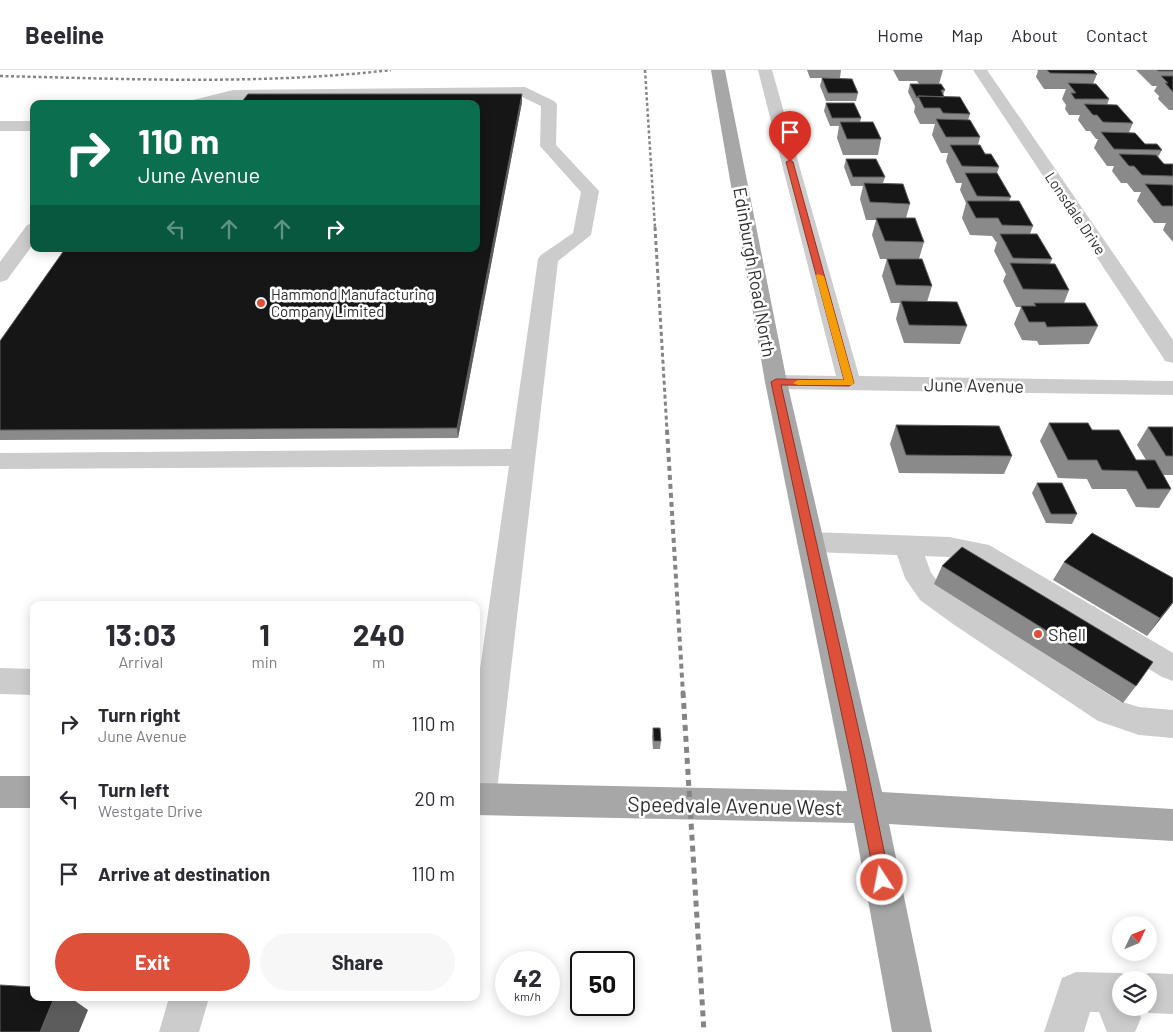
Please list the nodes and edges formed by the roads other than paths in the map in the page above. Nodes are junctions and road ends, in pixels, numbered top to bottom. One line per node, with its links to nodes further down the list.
1 (718, 70): 10 (main road, Edinburgh Road North)
2 (765, 70): 11 (street)
3 (980, 70): 9 (street, Lonsdale Drive)
4 (210, 100): 13 (street)
5 (0, 126): 6 (street)
6 (30, 126)
7 (30, 235): 8 (street)
8 (0, 276)
9 (1173, 356)
10 (776, 382): 11 (street, June Avenue); 15 (main road, Edinburgh Road North)
11 (849, 383): 12 (street, June Avenue)
12 (1173, 388)
13 (523, 457): 14 (street); 20 (street)
14 (0, 461)
15 (811, 542): 16 (street); 26 (main road, Edinburgh Road North)
16 (907, 546): 17 (street); 21 (street)
17 (1173, 668)
18 (0, 681): 19 (street)
19 (30, 682)
20 (485, 694): 22 (street)
21 (1173, 724)
22 (480, 769)
23 (0, 792): 24 (main road)
24 (30, 792)
25 (480, 799): 26 (main road, Speedvale Avenue West)
26 (868, 807): 27 (main road, Speedvale Avenue West); 33 (main road, Edinburgh Road North)
27 (1173, 825)
28 (1173, 994): 29 (street)
29 (1157, 996)
30 (1112, 997): 34 (street)
31 (188, 1001): 32 (street)
32 (179, 1032)
33 (912, 1032)
34 (1064, 1032)

